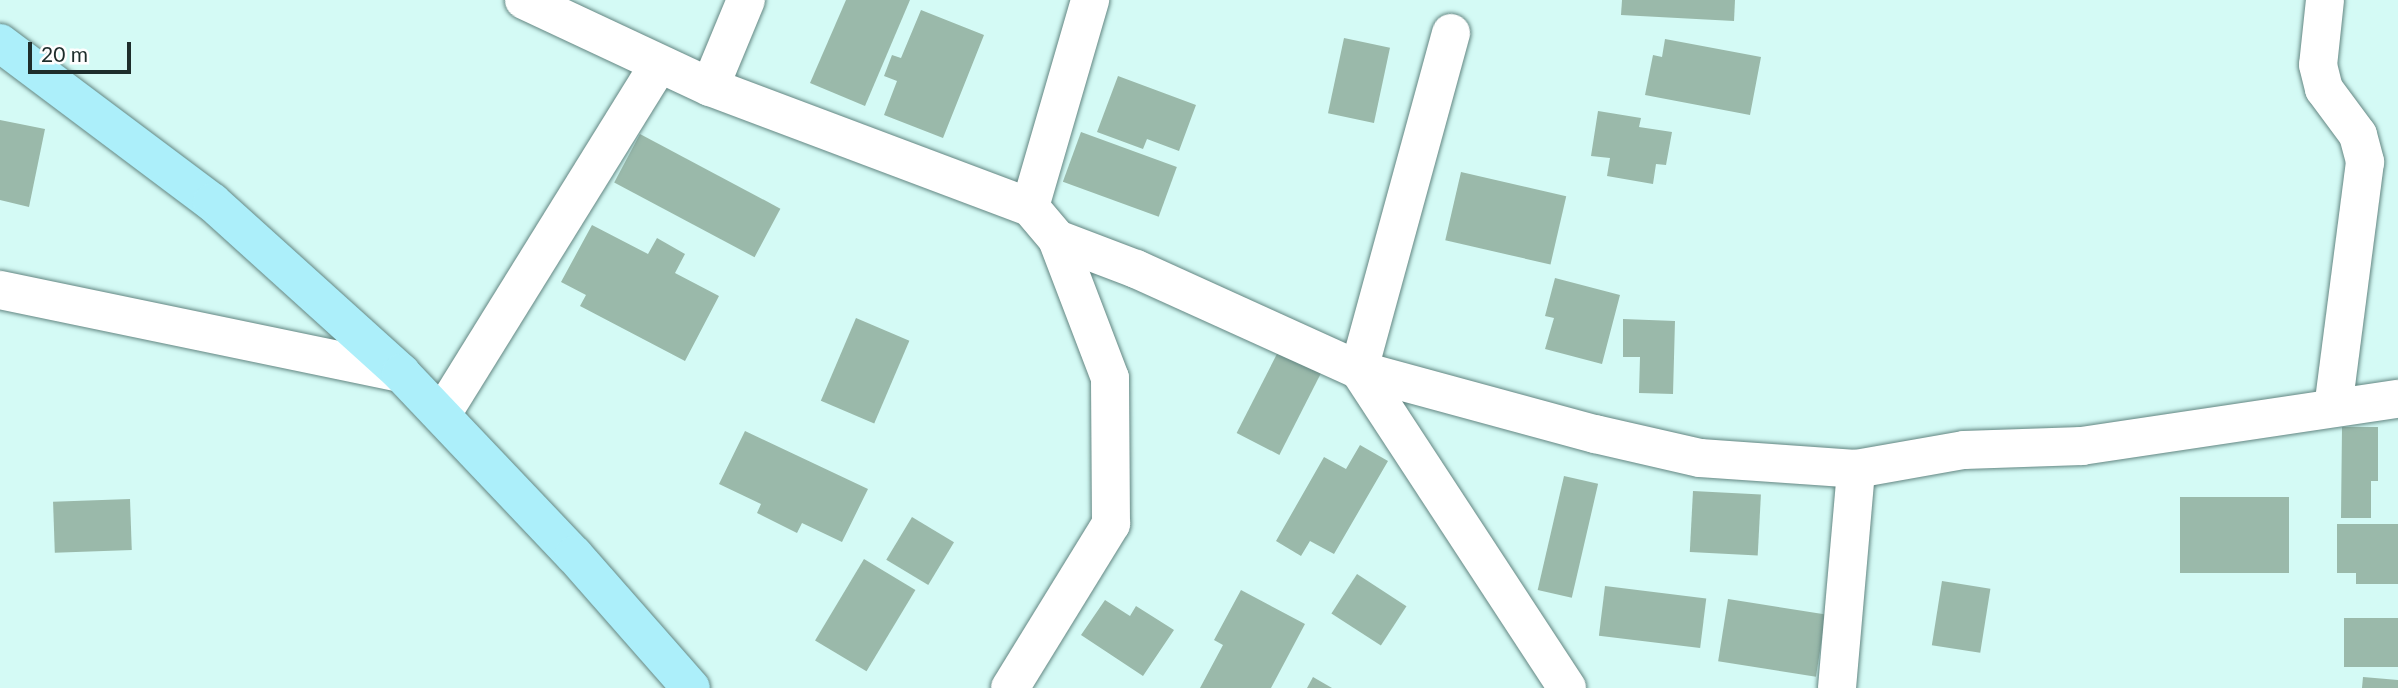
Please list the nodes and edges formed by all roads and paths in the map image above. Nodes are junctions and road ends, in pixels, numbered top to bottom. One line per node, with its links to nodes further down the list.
1 (524, 0): 7 (street)
2 (746, 0): 8 (street)
3 (1090, 0): 9 (street)
4 (2325, 0): 15 (street)
5 (1451, 33): 12 (street)
6 (0, 43): 13 (main road)
7 (658, 65): 8 (street); 16 (street)
8 (710, 87): 9 (street)
9 (1030, 207): 10 (street)
10 (1057, 239): 12 (street); 19 (street)
11 (0, 290): 13 (street)
12 (1359, 370): 17 (street); 20 (street)
13 (401, 373): 16 (main road)
14 (2398, 399): 15 (street)
15 (2333, 407): 17 (street)
16 (442, 414): 18 (main road)
17 (1856, 468): 21 (street)
18 (691, 688)
19 (1010, 688)
20 (1567, 688)
21 (1837, 688)

